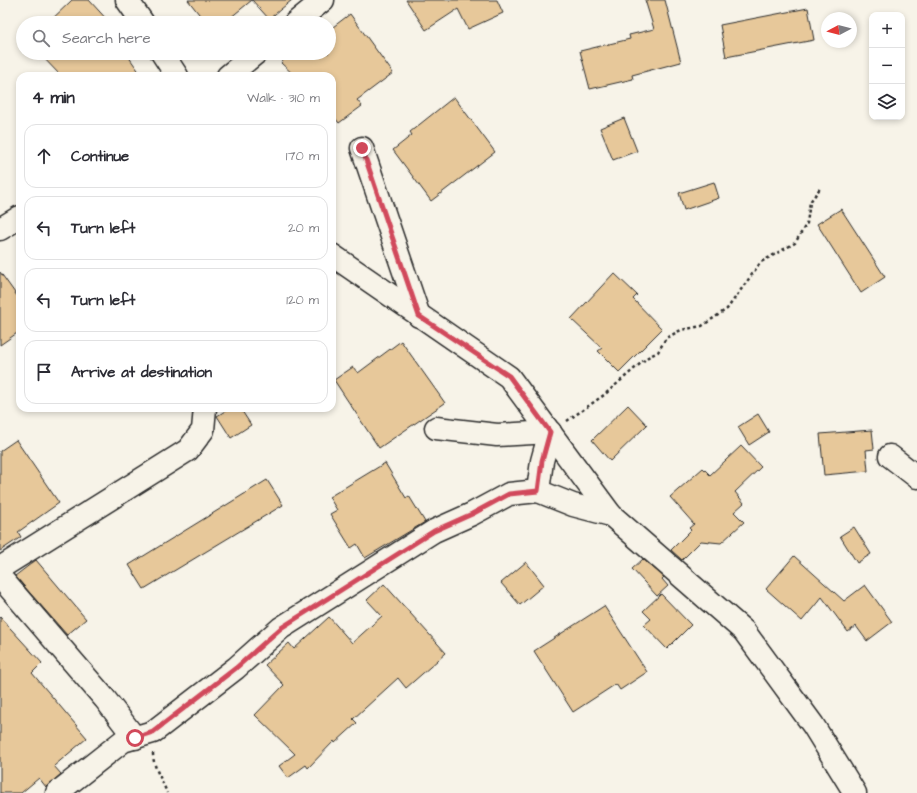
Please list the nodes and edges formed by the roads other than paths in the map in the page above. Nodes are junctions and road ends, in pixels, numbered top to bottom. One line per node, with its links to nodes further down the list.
1 (127, 0): 3 (street)
2 (323, 0): 4 (street)
3 (138, 16)
4 (304, 16)
5 (167, 60): 7 (street)
6 (247, 60): 8 (street)
7 (174, 72)
8 (233, 72)
9 (362, 148): 13 (street)
10 (16, 220): 11 (street)
11 (0, 229)
12 (336, 258): 13 (street)
13 (419, 316): 16 (street)
14 (205, 412): 21 (street)
15 (436, 428): 16 (street)
16 (550, 432): 19 (street); 20 (street)
17 (890, 456): 18 (street)
18 (917, 478)
19 (538, 491): 20 (street); 23 (street)
20 (611, 515): 25 (street)
21 (0, 568)
22 (0, 577): 23 (street)
23 (144, 735): 24 (street)
24 (61, 792)
25 (855, 793)

